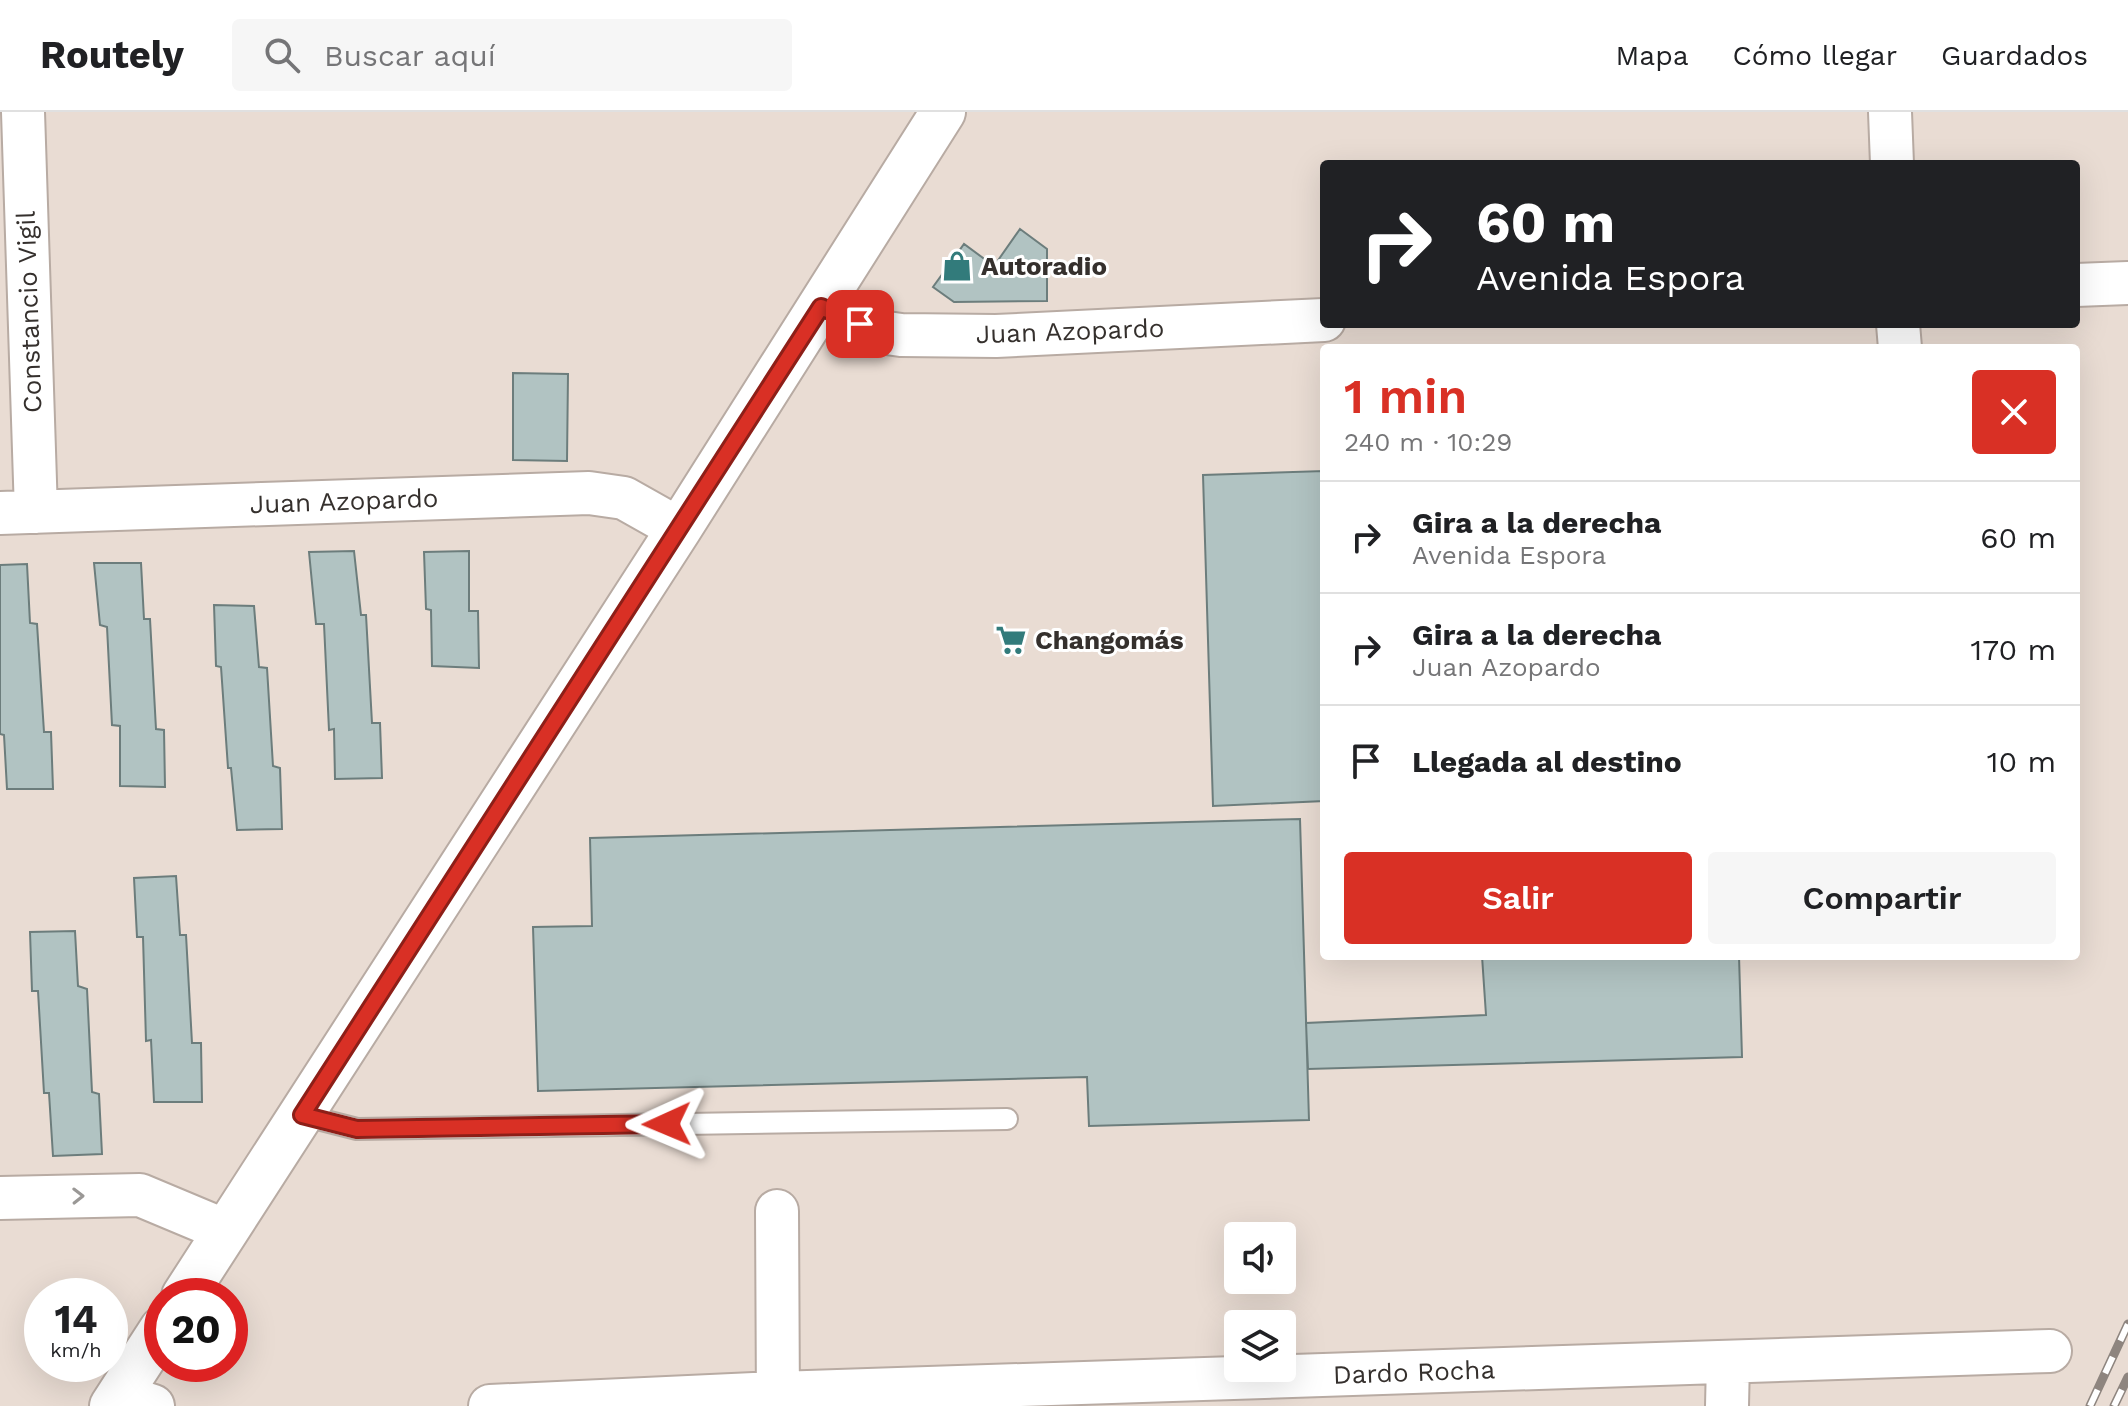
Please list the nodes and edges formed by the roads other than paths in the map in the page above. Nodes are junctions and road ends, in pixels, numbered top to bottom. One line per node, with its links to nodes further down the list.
1 (23, 112): 9 (street, Constancio Vigil)
2 (943, 112): 7 (main road)
3 (1890, 112): 4 (street)
4 (1892, 160)
5 (2128, 283): 6 (street)
6 (2080, 285)
7 (821, 307): 8 (street, Juan Azopardo); 10 (main road)
8 (1320, 320)
9 (18, 512): 10 (street, Juan Azopardo)
10 (679, 529): 11 (main road)
11 (302, 1115): 12 (lane); 15 (main road)
12 (1007, 1119)
13 (0, 1198): 15 (street, one-way to 15)
14 (777, 1211): 20 (street)
15 (226, 1231): 16 (main road)
16 (196, 1278)
17 (2050, 1351): 18 (street, Dardo Rocha)
18 (1728, 1362): 20 (street, Dardo Rocha); 23 (street)
19 (144, 1368): 21 (main road)
20 (778, 1400): 22 (street, Dardo Rocha)
21 (128, 1402)
22 (490, 1406)
23 (1727, 1406)

